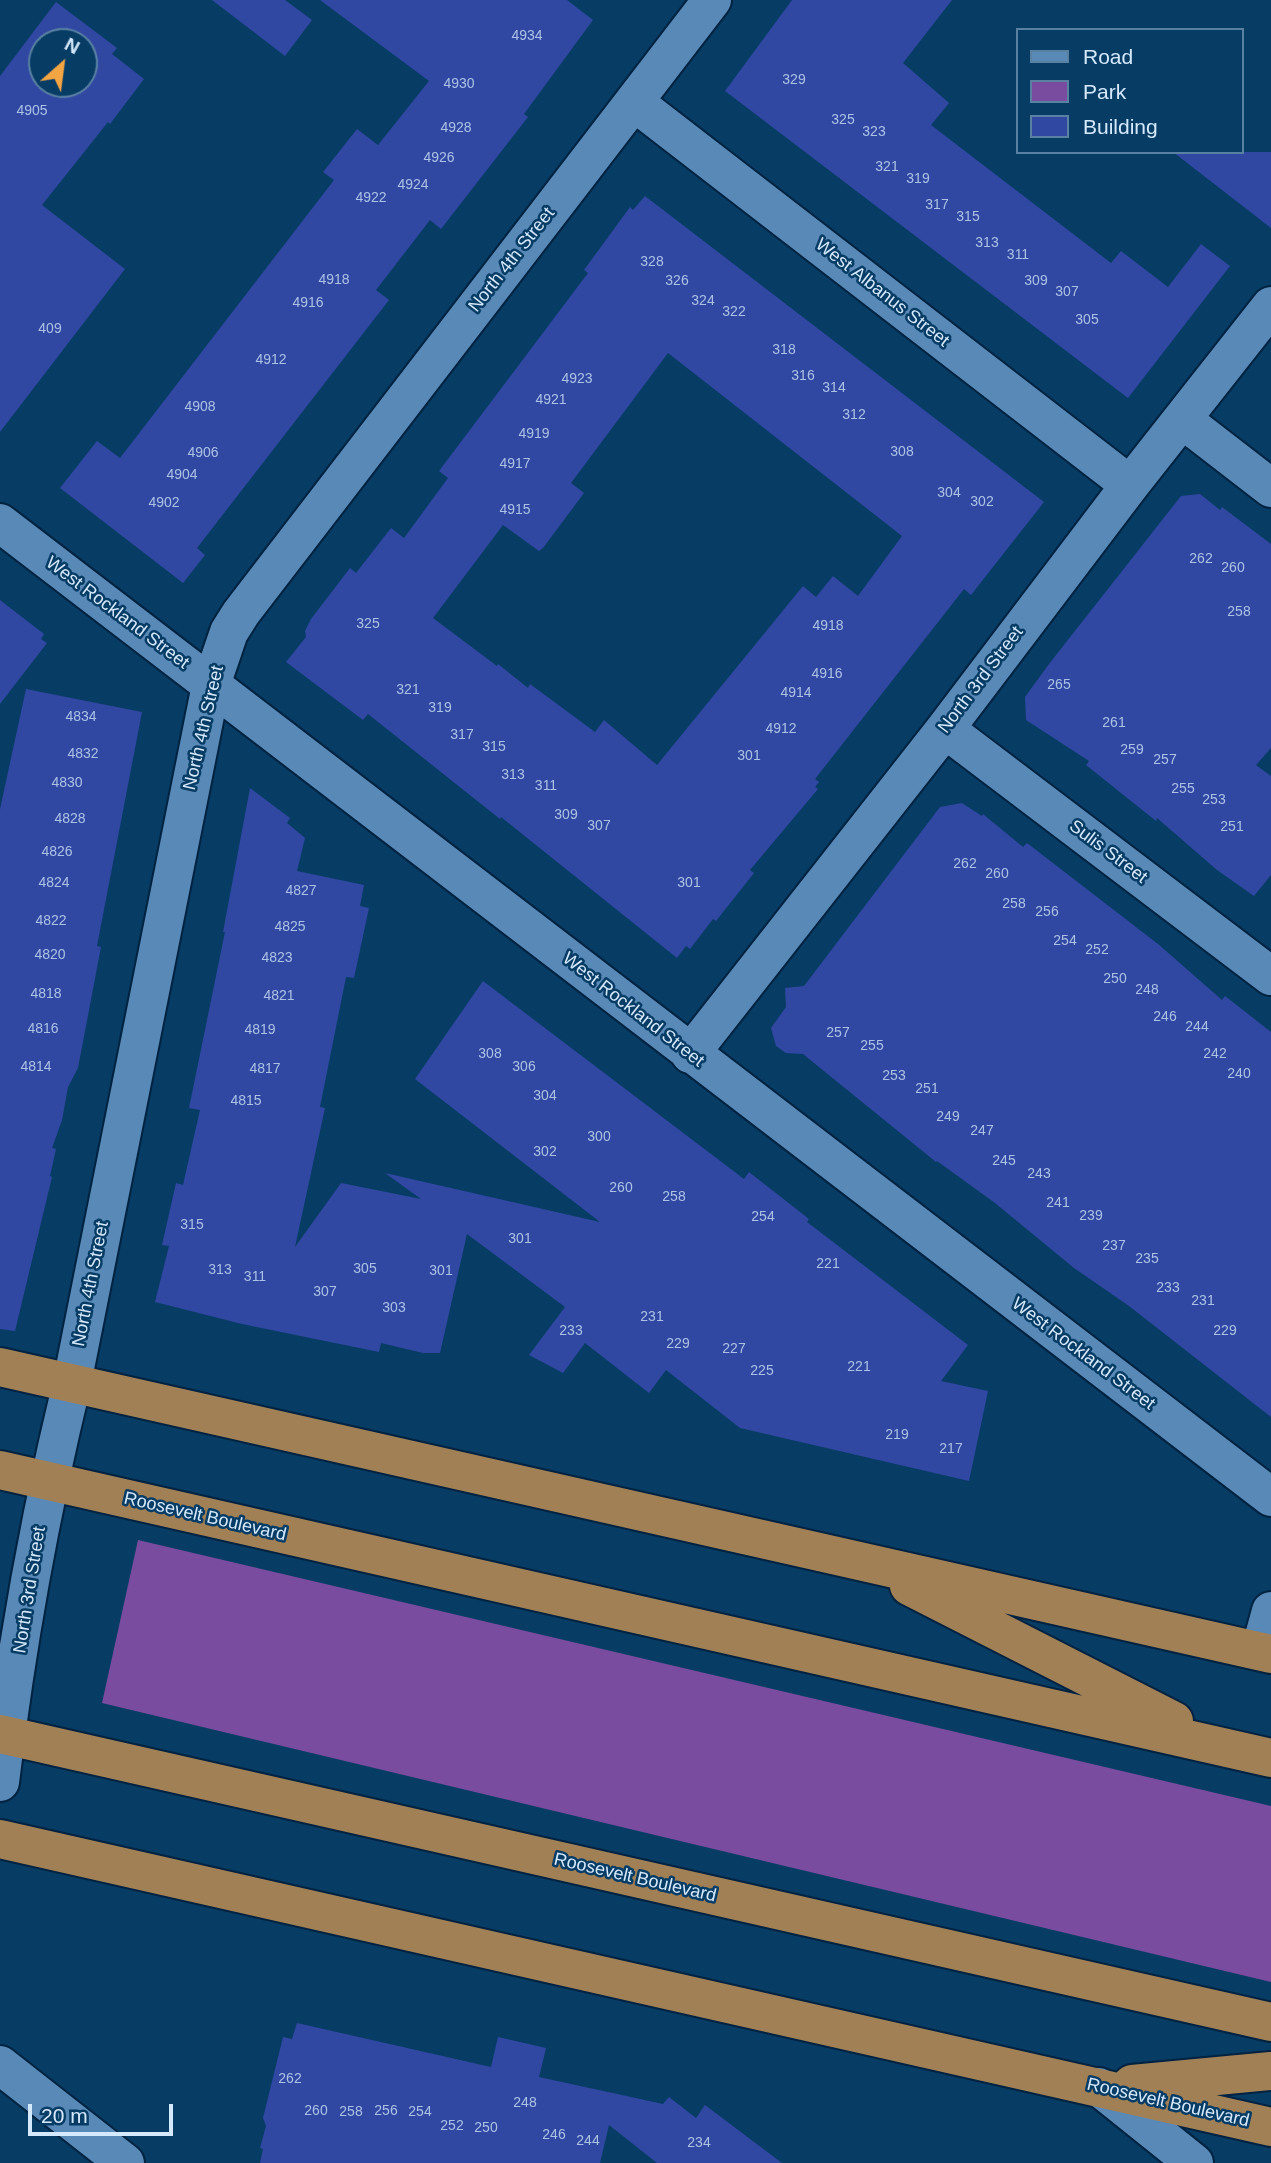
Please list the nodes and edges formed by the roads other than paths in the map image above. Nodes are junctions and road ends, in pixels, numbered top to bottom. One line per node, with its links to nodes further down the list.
1 (712, 0): 2 (street, North 4th Street)
2 (634, 102): 5 (street, West Albanus Street); 8 (street, North 4th Street)
3 (1271, 306): 4 (street, North 3rd Street)
4 (1183, 420): 5 (street, North 3rd Street); 6 (street)
5 (1130, 485): 9 (street, North 3rd Street)
6 (1271, 488)
7 (0, 523): 8 (street, West Rockland Street)
8 (211, 685): 11 (street, West Rockland Street); 13 (street, North 4th Street)
9 (945, 729): 10 (street, Sulis Street); 11 (street, North 3rd Street)
10 (1271, 976)
11 (690, 1054): 16 (street, West Rockland Street)
12 (0, 1367): 13 (highway)
13 (72, 1382): 15 (street, North 4th Street); 17 (highway)
14 (0, 1470): 15 (highway, Roosevelt Boulevard)
15 (48, 1481): 20 (street, North 3rd Street); 21 (highway, Roosevelt Boulevard)
16 (1270, 1498)
17 (858, 1560): 19 (highway); 21 (highway)
18 (1271, 1611): 19 (street)
19 (1266, 1653)
20 (3, 1735): 23 (street, North 3rd Street); 25 (highway, Roosevelt Boulevard)
21 (1226, 1747): 22 (highway, Roosevelt Boulevard)
22 (1271, 1758)
23 (0, 1782)
24 (0, 1839): 28 (highway, Roosevelt Boulevard)
25 (1271, 2022)
26 (0, 2065): 30 (street)
27 (1271, 2071): 28 (highway)
28 (1099, 2087): 29 (highway, Roosevelt Boulevard); 31 (street)
29 (1271, 2127)
30 (125, 2163)
31 (1194, 2163)

